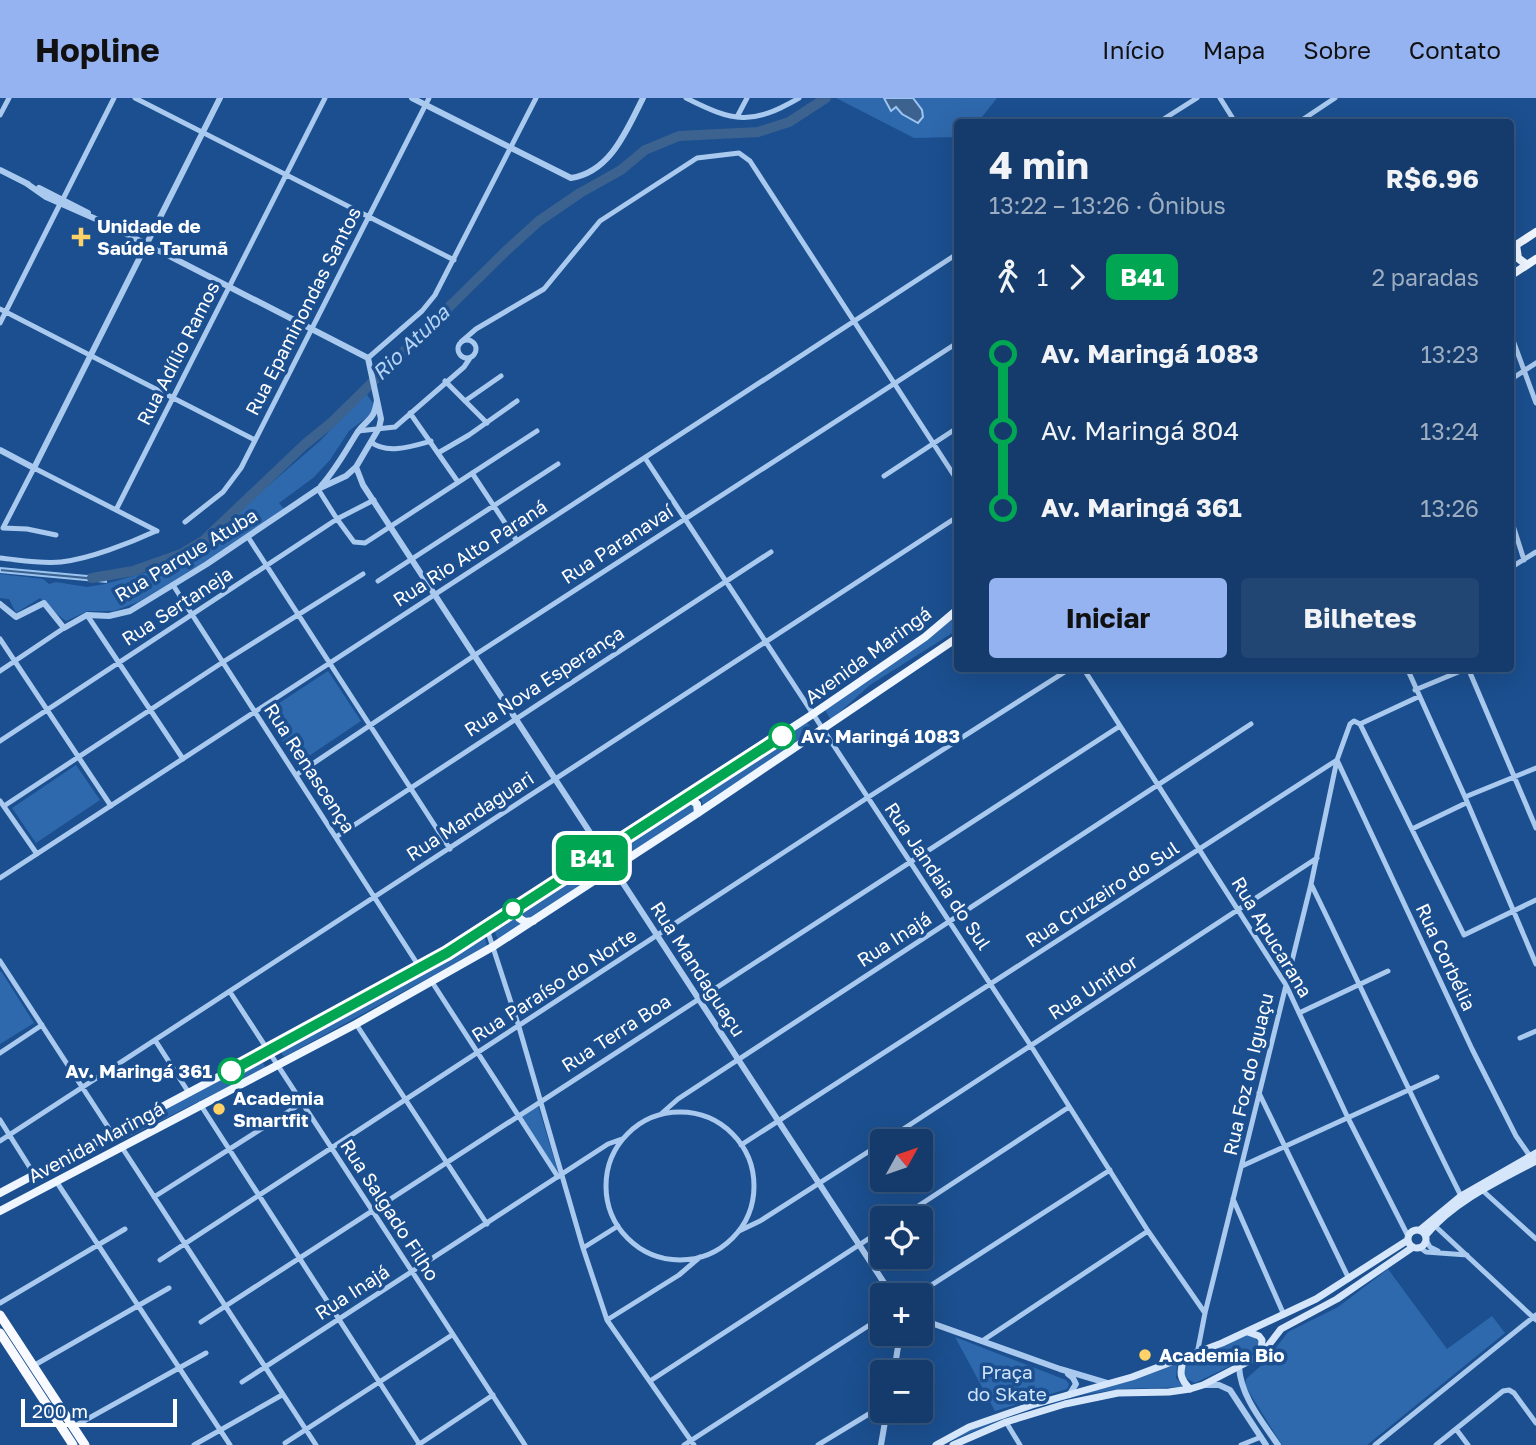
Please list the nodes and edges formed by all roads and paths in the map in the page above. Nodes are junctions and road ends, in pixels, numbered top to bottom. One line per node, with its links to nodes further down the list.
1 (9, 98): 16 (street)
2 (114, 98): 25 (street)
3 (135, 98): 21 (street)
4 (220, 98): 21 (street)
5 (325, 98): 24 (street, Rua Adílio Ramos)
6 (412, 98): 15 (street)
7 (536, 98): 22 (street)
8 (643, 98): 22 (street)
9 (686, 98): 17 (street)
10 (747, 98): 17 (street)
11 (799, 98): 17 (street)
12 (1197, 98): 18 (street)
13 (1220, 98): 19 (street)
14 (1335, 98): 20 (street)
15 (427, 101): 22 (street); 26 (street, Rua Epaminondas Santos)
16 (0, 116)
17 (737, 117)
18 (1164, 119)
19 (1233, 119)
20 (1304, 119)
21 (202, 132): 24 (street); 28 (street)
22 (511, 148): 33 (street)
23 (0, 170): 25 (street)
24 (286, 175): 26 (street); 36 (street, Rua Adílio Ramos)
25 (62, 201): 28 (street); 37 (street)
26 (369, 217): 33 (street); 40 (street, Rua Epaminondas Santos)
27 (1536, 232): 29 (main road)
28 (146, 244): 36 (street); 46 (street)
29 (1514, 246)
30 (1514, 249): 34 (main road)
31 (954, 256): 38 (street, Rua Rio Alto Paraná)
32 (1536, 259): 34 (main road)
33 (454, 260): 49 (street)
34 (1527, 265): 35 (main road)
35 (1514, 273)
36 (229, 287): 40 (street); 57 (street, Rua Adílio Ramos)
37 (3, 311): 39 (street); 46 (street)
38 (856, 321): 41 (street); 56 (street); 76 (street, Rua Rio Alto Paraná)
39 (0, 323)
40 (312, 329): 49 (street); 70 (street, Rua Epaminondas Santos)
41 (476, 329): 42 (street); 44 (street)
42 (461, 342): 44 (street); 47 (street)
43 (1514, 342): 51 (street)
44 (473, 343): 48 (street)
45 (954, 345): 56 (street, Rua Paranavaí)
46 (90, 356): 57 (street); 80 (street)
47 (462, 357): 48 (street); 52 (street)
48 (470, 358): 52 (street)
49 (369, 362): 58 (street)
50 (1536, 363): 51 (street)
51 (1525, 370): 54 (street); 61 (street)
52 (456, 372): 55 (street)
53 (501, 376): 59 (street)
54 (1514, 377)
55 (445, 381): 59 (street); 62 (street)
56 (895, 384): 73 (street); 91 (street, Rua Paranavaí)
57 (173, 398): 70 (street); 90 (street, Rua Adílio Ramos)
58 (377, 398): 63 (street); 68 (street)
59 (465, 401): 64 (street)
60 (517, 401): 64 (street)
61 (1536, 403)
62 (410, 413): 65 (street); 71 (street)
63 (381, 419): 65 (street); 66 (street)
64 (487, 422): 75 (street)
65 (395, 426): 66 (street)
66 (379, 428): 68 (street); 72 (street)
67 (954, 430): 73 (street)
68 (358, 431): 72 (street); 78 (street)
69 (537, 431): 81 (street)
70 (255, 440): 94 (street, Rua Epaminondas Santos)
71 (431, 441): 72 (street); 75 (street)
72 (371, 442): 79 (street)
73 (934, 443): 82 (street); 84 (street)
74 (0, 450): 80 (street)
75 (438, 453): 85 (street)
76 (645, 458): 91 (street, Rua Jandaia do Sul); 100 (street, Rua Rio Alto Paraná)
77 (558, 464): 89 (street)
78 (337, 467): 83 (street, Rua Mandaguaçu); 87 (street)
79 (356, 467): 83 (street); 86 (street, Rua Mandaguaçu)
80 (34, 468): 90 (street); 96 (street)
81 (472, 473): 85 (street); 89 (street)
82 (954, 475)
83 (346, 476): 86 (street, Rua Mandaguaçu); 87 (street)
84 (884, 476)
85 (458, 482): 95 (street)
86 (363, 485): 88 (street, Rua Mandaguaçu)
87 (318, 489): 92 (street); 99 (street, Rua Parque Atuba)
88 (374, 500): 92 (street, Rua Sertaneja); 95 (street, Rua Mandaguaçu)
89 (495, 505): 100 (street); 104 (street)
90 (116, 510): 103 (street)
91 (685, 518): 109 (street, Rua Jandaia do Sul); 122 (street, Rua Paranavaí)
92 (337, 519): 95 (street); 106 (street, Rua Sertaneja)
93 (954, 519): 120 (street, Rua Mandaguari)
94 (185, 522)
95 (391, 527): 104 (street, Rua Mandaguaçu)
96 (2, 528): 98 (street)
97 (1514, 529): 105 (street)
98 (56, 535)
99 (248, 537): 106 (street); 111 (street, Rua Parque Atuba)
100 (517, 541): 112 (street, Rua Rio Alto Paraná)
101 (771, 552): 109 (street, Rua Nova Esperança)
102 (1536, 552): 105 (street)
103 (0, 558)
104 (412, 559): 110 (street); 112 (street, Rua Mandaguaçu)
105 (1524, 560): 107 (street)
106 (267, 566): 116 (street, Rua Sertaneja); 117 (street)
107 (1514, 566)
108 (363, 574): 117 (street)
109 (727, 581): 120 (street, Rua Jandaia do Sul); 139 (street, Rua Nova Esperança)
110 (378, 582)
111 (173, 585): 115 (street, Rua Parque Atuba); 116 (street, Rua Renascença)
112 (435, 594): 122 (street, Rua Mandaguaçu); 126 (street, Rua Rio Alto Paraná)
113 (0, 604): 118 (street)
114 (954, 613): 138 (main road, Avenida Maringá)
115 (87, 614): 118 (street, Rua Parque Atuba); 125 (street)
116 (192, 614): 124 (street, Rua Renascença); 125 (street, Rua Sertaneja)
117 (298, 615): 124 (street); 126 (street)
118 (64, 628): 123 (street)
119 (0, 639): 123 (street)
120 (765, 640): 138 (street, Rua Jandaia do Sul); 151 (street, Rua Mandaguari)
121 (954, 640): 144 (main road, Avenida Maringá)
122 (475, 655): 139 (street, Rua Mandaguaçu); 142 (street, Rua Paranavaí)
123 (15, 661): 127 (street); 135 (street)
124 (223, 662): 136 (street); 137 (street, Rua Renascença)
125 (119, 663): 135 (street, Rua Sertaneja); 136 (street)
126 (329, 663): 137 (street, Rua Rio Alto Paraná); 142 (street)
127 (0, 671)
128 (1065, 672): 156 (street, Rua Paraíso do Norte)
129 (1086, 672): 143 (street, Rua Apucarana)
130 (1408, 672): 133 (street)
131 (1458, 672): 133 (street)
132 (1470, 672): 152 (street)
133 (1415, 690): 134 (street)
134 (1418, 697): 141 (street); 157 (street)
135 (46, 710): 145 (street, Rua Sertaneja); 146 (street)
136 (151, 711): 146 (street); 147 (street)
137 (255, 712): 147 (street, Rua Rio Alto Paraná); 150 (street, Rua Renascença)
138 (813, 714): 144 (street, Rua Jandaia do Sul); 155 (main road, Avenida Maringá)
139 (516, 718): 151 (street, Rua Mandaguaçu); 154 (street, Rua Nova Esperança)
140 (1251, 724): 153 (street, Rua Inajá)
141 (1360, 724): 148 (street, Rua Foz do Iguaçu); 162 (street)
142 (368, 726): 150 (street, Rua Paranavaí); 154 (street)
143 (1120, 726): 153 (street, Rua Apucarana); 169 (street, Rua Terra Boa)
144 (823, 729): 156 (street, Rua Jandaia do Sul); 160 (main road, Avenida Maringá)
145 (0, 741)
146 (78, 759): 158 (street); 159 (street)
147 (183, 759): 159 (street, Rua Rio Alto Paraná)
148 (1338, 760): 165 (street, Rua Cruzeiro do Sul); 168 (street, Rua Foz do Iguaçu); 232 (street, Rua Corbélia)
149 (1536, 768): 152 (street)
150 (296, 775): 163 (street, Rua Renascença)
151 (555, 778): 164 (street, Rua Mandaguari); 166 (street, Rua Mandaguaçu)
152 (1516, 778): 157 (street); 161 (street)
153 (1159, 785): 165 (street, Rua Apucarana); 179 (street, Rua Inajá)
154 (409, 787): 163 (street, Rua Nova Esperança); 164 (street)
155 (687, 797): 160 (main road); 166 (main road, Avenida Maringá)
156 (867, 798): 169 (street, Rua Jandaia do Sul); 181 (street, Rua Paraíso do Norte)
157 (1466, 800): 162 (street); 177 (street)
158 (2, 804): 167 (street)
159 (111, 806): 167 (street, Rua Rio Alto Paraná)
160 (698, 813): 170 (main road, Avenida Maringá)
161 (1536, 828)
162 (1412, 829): 177 (street)
163 (336, 837): 173 (street, Rua Renascença)
164 (450, 849): 173 (street, Rua Mandaguari)
165 (1200, 849): 176 (street, Rua Apucarana); 188 (street, Rua Cruzeiro do Sul)
166 (601, 852): 170 (street, Rua Mandaguaçu); 175 (main road, Avenida Maringá)
167 (37, 854): 171 (street, Rua Rio Alto Paraná)
168 (1317, 858): 172 (street, Rua Foz do Iguaçu); 176 (street, Rua Uniflor)
169 (909, 861): 179 (street, Rua Jandaia do Sul); 192 (street, Rua Terra Boa)
170 (613, 870): 178 (main road, Avenida Maringá); 181 (street, Rua Mandaguaçu)
171 (0, 878)
172 (1311, 884): 189 (street); 190 (street, Rua Foz do Iguaçu)
173 (374, 898): 185 (street, Rua Renascença); 191 (street, Rua Mandaguari)
174 (1536, 900): 177 (street)
175 (522, 904): 178 (main road); 180 (main road, Avenida Maringá)
176 (1238, 908): 190 (street, Rua Apucarana); 200 (street, Rua Uniflor)
177 (1513, 911): 184 (street)
178 (533, 921): 182 (main road, Avenida Maringá)
179 (949, 922): 188 (street, Rua Jandaia do Sul); 204 (street, Rua Inajá)
180 (486, 926): 182 (street); 185 (main road, Avenida Maringá)
181 (657, 936): 192 (street, Rua Mandaguaçu); 196 (street, Rua Paraíso do Norte)
182 (494, 946): 187 (main road, Avenida Maringá); 196 (street)
183 (0, 961): 195 (street)
184 (1536, 964)
185 (420, 968): 201 (main road, Avenida Maringá)
186 (1388, 971): 189 (street)
187 (432, 982): 194 (main road, Avenida Maringá); 203 (street)
188 (991, 984): 200 (street, Rua Jandaia do Sul); 220 (street, Rua Cruzeiro do Sul)
189 (1360, 984): 193 (street); 208 (street)
190 (1286, 985): 193 (street, Rua Apucarana); 210 (street, Rua Foz do Iguaçu)
191 (230, 992): 199 (street, Rua Mandaguari); 201 (street, Rua Salgado Filho)
192 (698, 998): 204 (street, Rua Mandaguaçu); 211 (street, Rua Terra Boa)
193 (1299, 1013): 218 (street, Rua Apucarana)
194 (356, 1024): 205 (main road, Avenida Maringá); 212 (street)
195 (42, 1025): 202 (street); 207 (street)
196 (519, 1027): 203 (street, Rua Paraíso do Norte); 211 (street)
197 (1536, 1031): 198 (street)
198 (1520, 1038)
199 (155, 1040): 207 (street, Rua Mandaguari); 209 (street)
200 (1031, 1046): 215 (street, Rua Jandaia do Sul); 221 (street, Rua Uniflor)
201 (268, 1051): 205 (street, Rua Salgado Filho); 209 (main road, Avenida Maringá)
202 (0, 1053)
203 (478, 1054): 212 (street, Rua Paraíso do Norte); 217 (street)
204 (738, 1060): 216 (street, Rua Inajá); 220 (street, Rua Mandaguaçu)
205 (278, 1065): 213 (street, Rua Salgado Filho); 214 (main road, Avenida Maringá)
206 (1437, 1077): 208 (street)
207 (82, 1087): 222 (street); 223 (street, Rua Mandaguari)
208 (1408, 1090): 218 (street); 244 (street)
209 (188, 1093): 222 (main road, Avenida Maringá)
210 (1259, 1093): 228 (street); 234 (street, Rua Foz do Iguaçu)
211 (541, 1101): 217 (street, Rua Terra Boa); 238 (street)
212 (405, 1102): 229 (street, Rua Paraíso do Norte); 233 (street)
213 (302, 1103): 229 (street, Rua Salgado Filho); 230 (street)
214 (200, 1104): 227 (main road, Avenida Maringá); 230 (street)
215 (1069, 1107): 236 (street, Rua Jandaia do Sul); 247 (street)
216 (661, 1114): 224 (street); 226 (street)
217 (519, 1115): 233 (street, Rua Terra Boa); 238 (street)
218 (1348, 1118): 228 (street); 259 (street, Rua Apucarana)
219 (0, 1120): 223 (street)
220 (778, 1121): 226 (street, Rua Cruzeiro do Sul); 240 (street, Rua Mandaguaçu)
221 (904, 1129)
222 (112, 1133): 227 (main road); 235 (main road, Avenida Maringá)
223 (10, 1135): 225 (street, Rua Mandaguari); 237 (street)
224 (622, 1139): 238 (street, Rua Inajá); 252 (street)
225 (0, 1141)
226 (741, 1145): 255 (street)
227 (120, 1146): 239 (main road, Avenida Maringá); 243 (street)
228 (1287, 1147): 234 (street); 270 (street)
229 (332, 1148): 245 (street, Rua Paraíso do Norte); 249 (street, Rua Salgado Filho)
230 (229, 1151): 243 (street); 245 (street)
231 (870, 1151): 240 (street, Rua Uniflor)
232 (1534, 1159): 241 (main road); 244 (main road)
233 (445, 1163): 249 (street, Rua Terra Boa); 250 (street)
234 (1242, 1166): 246 (street, Rua Foz do Iguaçu)
235 (47, 1168): 237 (main road, Avenida Maringá); 239 (main road)
236 (1110, 1170): 254 (street, Rua Jandaia do Sul); 272 (street)
237 (34, 1174): 242 (main road, Avenida Maringá)
238 (561, 1175): 250 (street, Rua Inajá); 263 (street)
239 (56, 1181): 248 (main road, Avenida Maringá); 262 (street)
240 (820, 1184): 255 (street, Rua Uniflor); 261 (street, Rua Mandaguaçu)
241 (1482, 1190): 251 (main road); 258 (street)
242 (0, 1193)
243 (154, 1196): 260 (street)
244 (1461, 1196): 256 (main road)
245 (258, 1197): 260 (street, Rua Paraíso do Norte); 267 (street)
246 (1233, 1199): 277 (street, Rua Foz do Iguaçu); 279 (street)
247 (918, 1206)
248 (0, 1211)
249 (372, 1211): 267 (street, Rua Terra Boa); 269 (street, Rua Salgado Filho)
250 (487, 1224): 269 (street, Rua Inajá)
251 (1434, 1225): 256 (main road); 265 (street)
252 (618, 1226): 263 (street); 266 (street)
253 (125, 1230): 262 (street)
254 (1148, 1231): 277 (street, Rua Jandaia do Sul); 289 (street)
255 (738, 1232): 266 (street)
256 (1424, 1235): 259 (main road); 259 (main road); 264 (street)
257 (870, 1238): 261 (street)
258 (1536, 1239)
259 (1412, 1243): 264 (street); 270 (main road); 292 (main road)
260 (185, 1245): 268 (street, Rua Paraíso do Norte); 275 (street)
261 (859, 1245): 271 (street, Rua Mandaguaçu); 300 (street)
262 (97, 1246): 274 (street); 276 (street)
263 (583, 1248): 282 (street)
264 (1438, 1251): 265 (street)
265 (1467, 1255): 280 (street)
266 (700, 1257): 282 (street)
267 (298, 1258): 275 (street, Rua Terra Boa); 281 (street)
268 (160, 1260)
269 (411, 1272): 281 (street, Rua Inajá); 288 (street, Rua Salgado Filho)
270 (1349, 1279): 279 (main road)
271 (884, 1283)
272 (933, 1284)
273 (169, 1288): 276 (street)
274 (0, 1303)
275 (225, 1306): 283 (street, Rua Terra Boa); 297 (street)
276 (138, 1307): 294 (street); 296 (street)
277 (1205, 1312): 291 (street, Rua Foz do Iguaçu)
278 (0, 1315): 294 (highway)
279 (1284, 1315): 286 (main road)
280 (1535, 1318): 337 (street)
281 (338, 1320): 297 (street, Rua Inajá); 299 (street)
282 (607, 1320): 300 (street)
283 (201, 1322)
284 (933, 1324): 289 (street)
285 (870, 1325): 320 (street)
286 (1248, 1332): 291 (main road); 292 (main road)
287 (0, 1333): 321 (highway)
288 (452, 1335): 299 (street); 306 (street, Rua Salgado Filho)
289 (982, 1341): 298 (street)
290 (206, 1353): 296 (street)
291 (1197, 1354): 293 (main road)
292 (1259, 1356): 295 (main road)
293 (1184, 1359): 302 (main road); 304 (main road)
294 (33, 1366): 314 (highway)
295 (1239, 1367): 303 (main road); 308 (street)
296 (180, 1368): 314 (street); 316 (street)
297 (265, 1368): 301 (street, Rua Inajá); 305 (street)
298 (1060, 1369): 302 (street); 307 (street)
299 (379, 1381): 317 (street); 326 (street)
300 (650, 1381): 320 (street)
301 (242, 1382)
302 (1108, 1383): 307 (main road)
303 (1203, 1385): 304 (main road); 309 (street)
304 (1190, 1390): 311 (main road)
305 (282, 1395): 316 (street); 317 (street)
306 (493, 1395): 326 (street); 327 (street, Rua Salgado Filho)
307 (1069, 1395): 331 (main road)
308 (1245, 1395): 309 (street); 336 (street)
309 (1237, 1400): 318 (street)
310 (870, 1412): 329 (street)
311 (1006, 1422): 332 (main road); 333 (street)
312 (885, 1423): 330 (street)
313 (1536, 1423): 315 (street)
314 (73, 1427): 322 (highway)
315 (1456, 1429): 338 (street); 339 (street)
316 (220, 1430): 323 (street); 324 (street)
317 (305, 1430): 319 (street); 325 (street)
318 (1261, 1437): 334 (street); 335 (street)
319 (285, 1443)
320 (693, 1443): 328 (street)
321 (73, 1445)
322 (85, 1445)
323 (194, 1445)
324 (230, 1445)
325 (316, 1445)
326 (419, 1445)
327 (525, 1445)
328 (684, 1445)
329 (818, 1445)
330 (881, 1445)
331 (936, 1445)
332 (954, 1445)
333 (1020, 1445)
334 (1241, 1445)
335 (1266, 1445)
336 (1278, 1445)
337 (1376, 1445)
338 (1436, 1445)
339 (1468, 1445)

